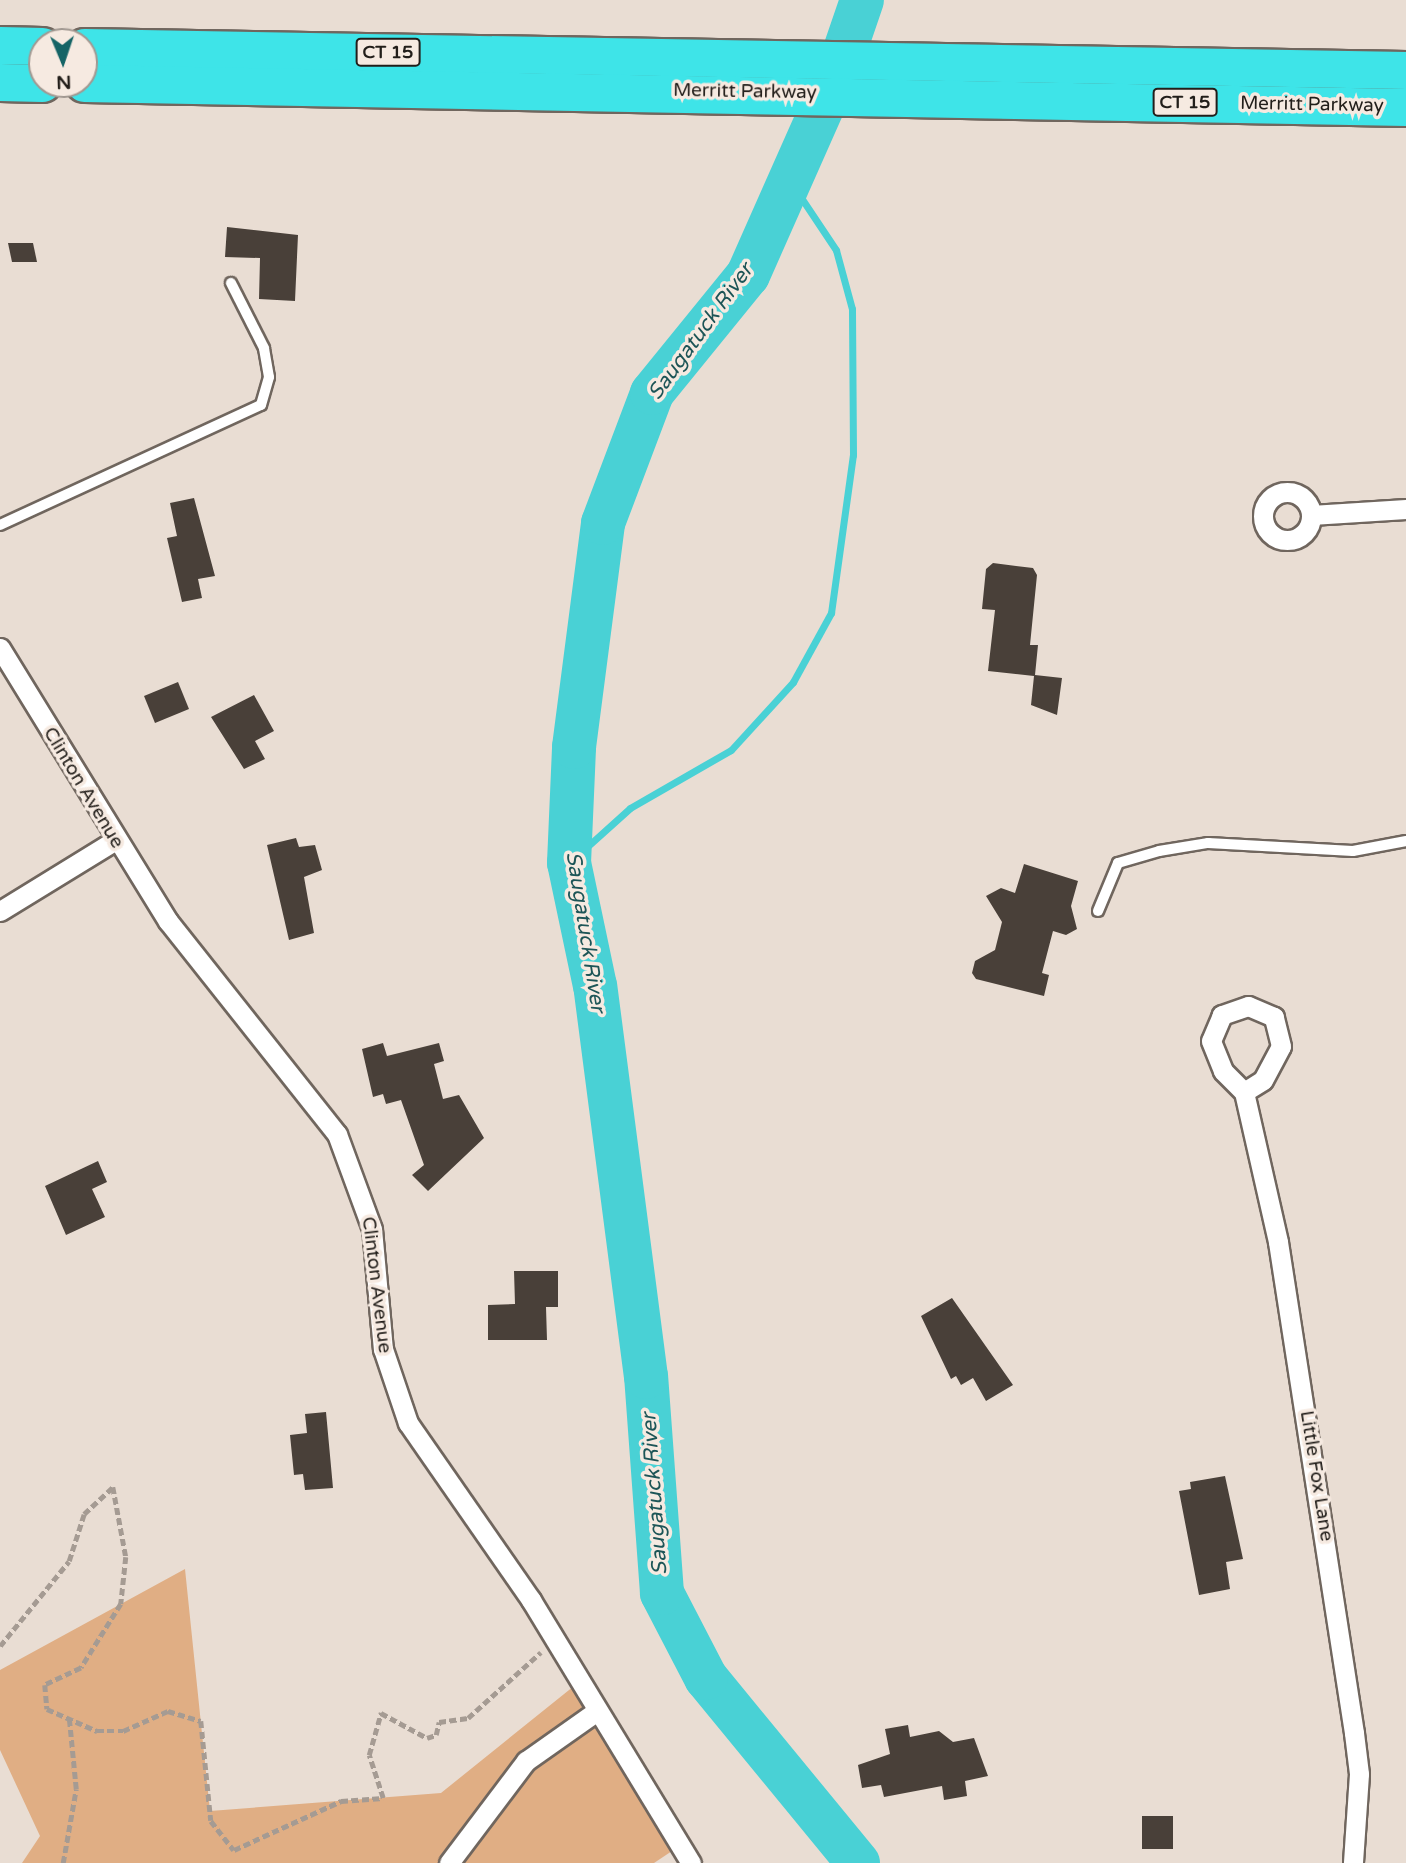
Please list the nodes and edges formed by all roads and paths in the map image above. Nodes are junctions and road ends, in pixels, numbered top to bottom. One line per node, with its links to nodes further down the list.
1 (0, 45): 2 (highway)
2 (28, 46)
3 (98, 48): 5 (highway, Merritt Parkway / CT 15)
4 (1406, 70): 6 (highway, Merritt Parkway / CT 15)
5 (691, 74): 6 (highway, Merritt Parkway / CT 15); 9 (highway, Merritt Parkway / CT 15)
6 (966, 79): 10 (highway, Merritt Parkway / CT 15)
7 (0, 82): 8 (highway)
8 (28, 83)
9 (98, 83)
10 (1406, 107)
11 (231, 283): 14 (lane)
12 (1406, 509): 13 (street)
13 (1311, 515)
14 (0, 525)
15 (0, 648): 16 (street, Clinton Avenue)
16 (114, 841): 18 (street); 21 (street, Clinton Avenue)
17 (1406, 842): 19 (lane)
18 (0, 911)
19 (1098, 911)
20 (1244, 1092): 28 (street, Little Fox Lane)
21 (555, 1641): 23 (street, Clinton Avenue); 24 (path)
22 (0, 1646): 24 (path)
23 (597, 1711): 26 (street); 27 (street, Clinton Avenue)
24 (69, 1718): 25 (path)
25 (63, 1863)
26 (449, 1863)
27 (691, 1863)
28 (1353, 1863)

